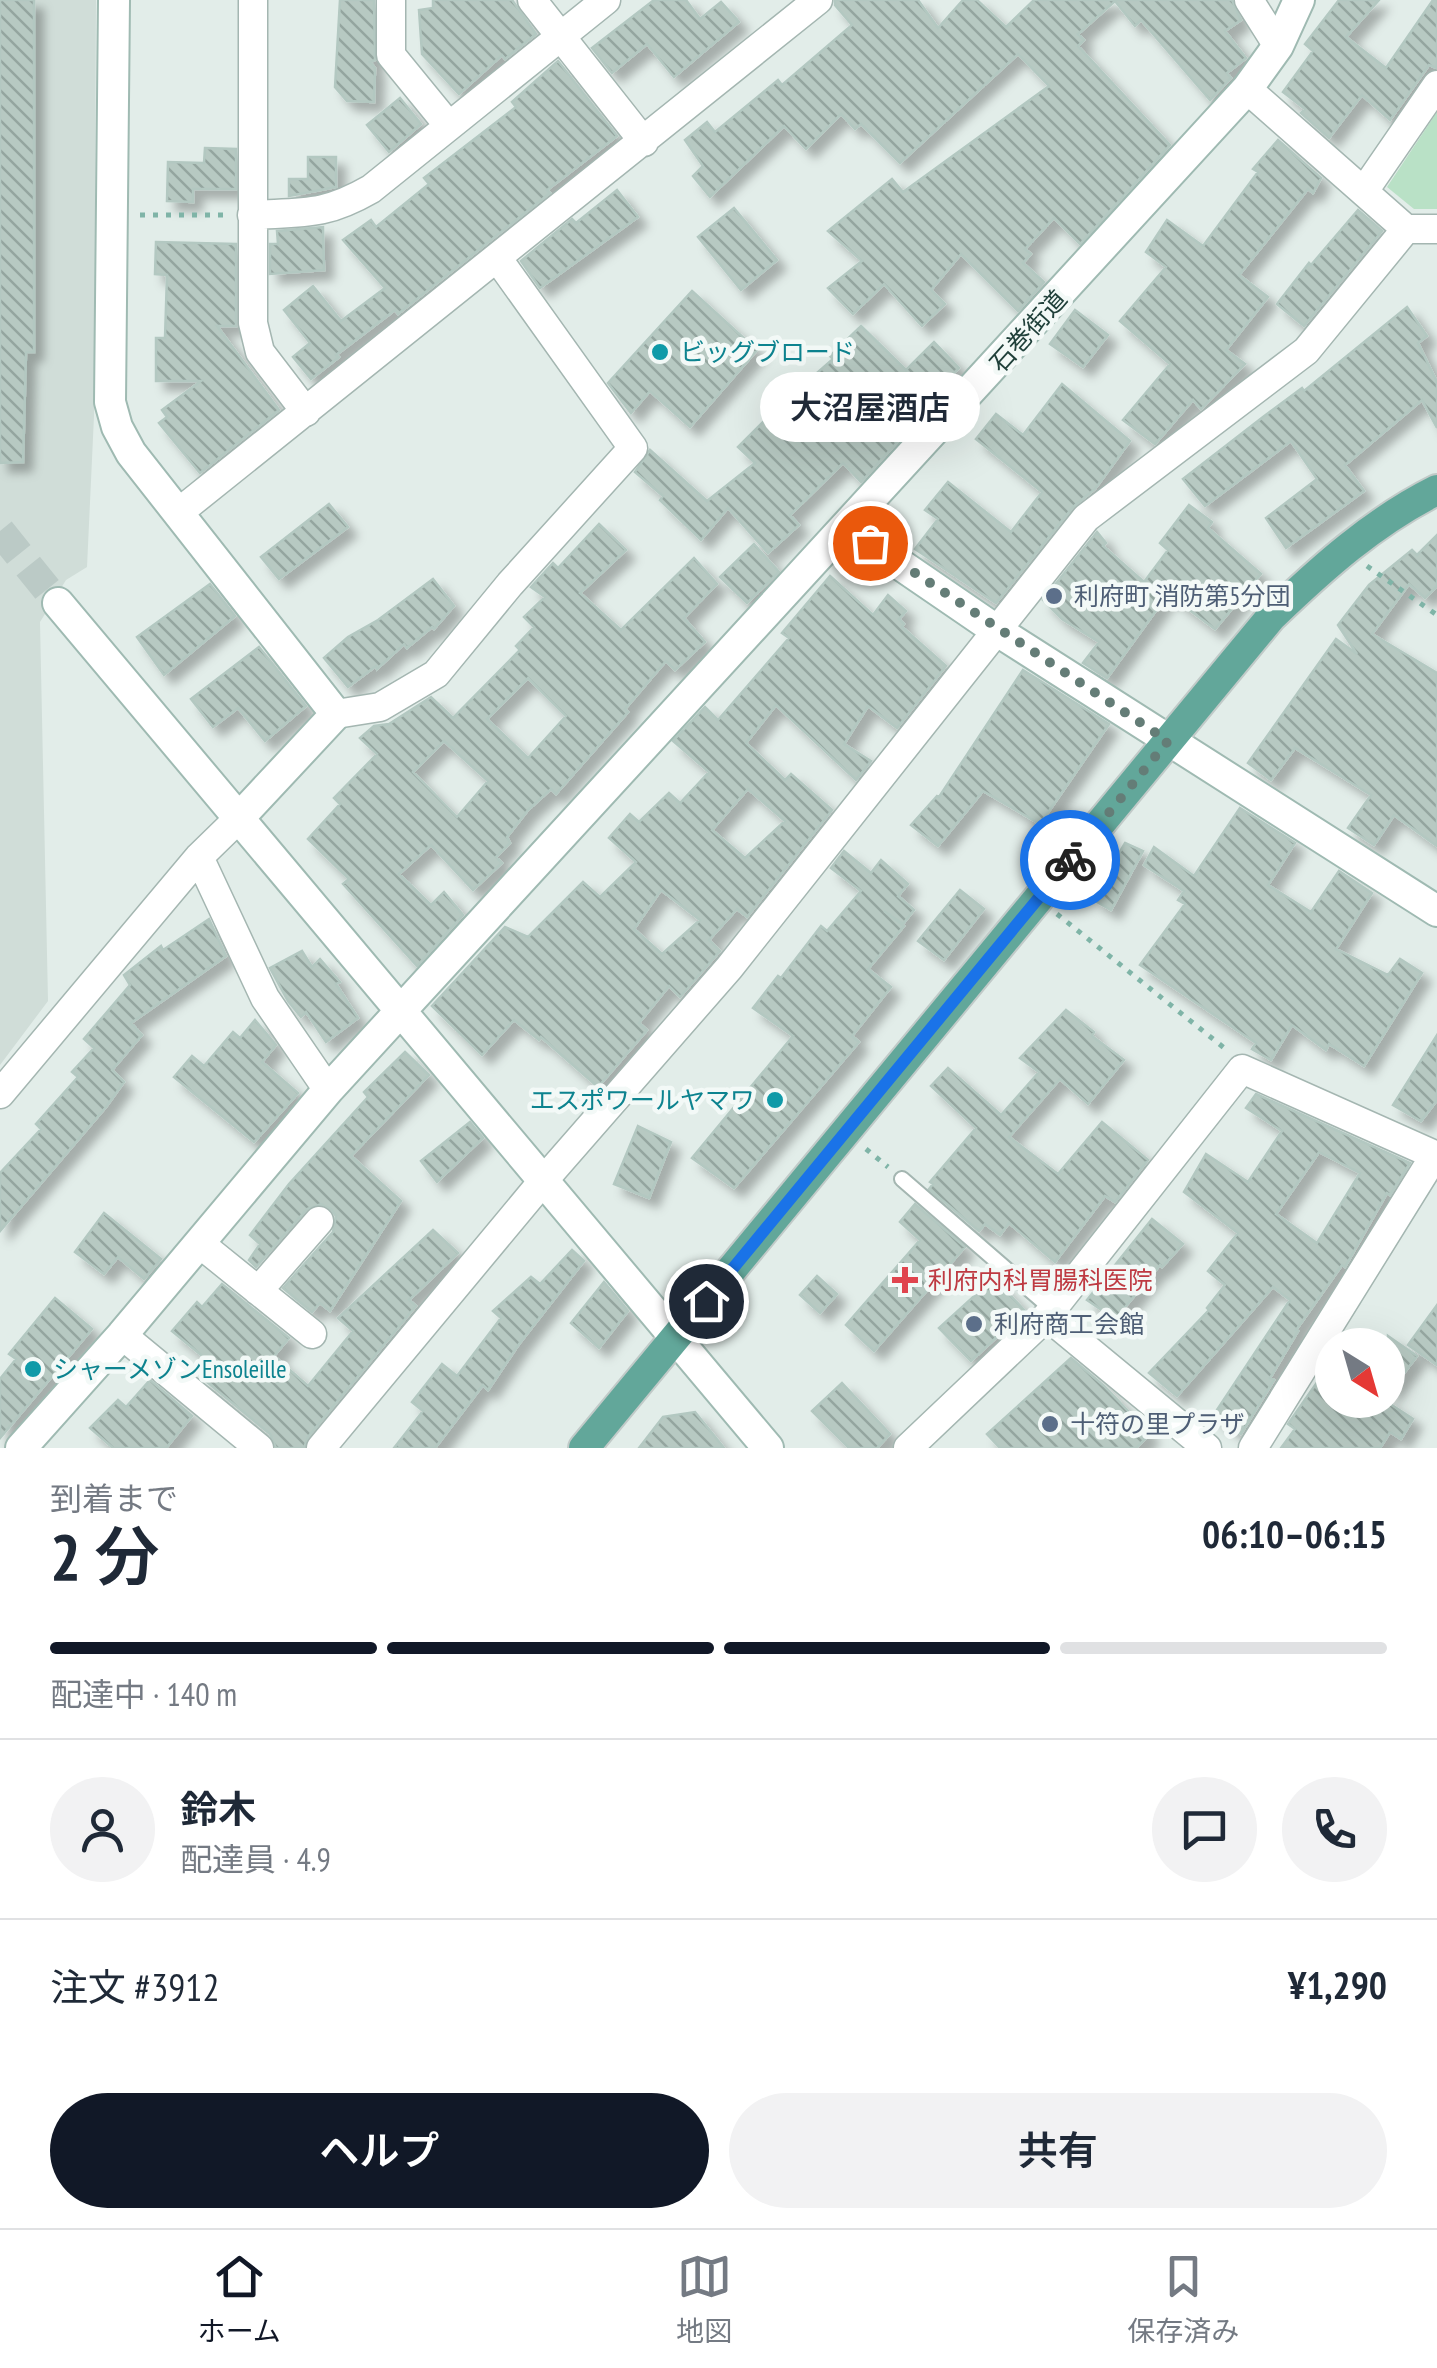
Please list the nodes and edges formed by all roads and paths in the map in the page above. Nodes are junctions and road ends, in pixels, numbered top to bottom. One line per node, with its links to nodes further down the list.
1 (114, 0): 16 (street)
2 (253, 0): 17 (street)
3 (391, 0): 13 (street)
4 (532, 0): 9 (street)
5 (606, 0): 9 (street)
6 (818, 0): 14 (street)
7 (1248, 0): 10 (street)
8 (1299, 0): 10 (street, 石巻街道)
9 (560, 37): 13 (street); 14 (street)
10 (1278, 46): 12 (street, 石巻街道)
11 (1437, 86): 15 (street)
12 (1248, 90): 15 (street); 24 (street, 石巻街道)
13 (448, 126): 17 (street)
14 (644, 142): 20 (street)
15 (1364, 192): 18 (street)
16 (112, 214): 17 (path); 23 (street)
17 (252, 215): 21 (street)
18 (1406, 229): 19 (street); 28 (street)
19 (1437, 229)
20 (498, 260): 21 (street); 29 (street)
21 (306, 412): 23 (street)
22 (1437, 490): 30 (main road)
23 (178, 513): 29 (street)
24 (848, 528): 28 (street); 35 (street, 石巻街道)
25 (1367, 566): 27 (path)
26 (58, 603): 31 (street)
27 (1437, 615)
28 (996, 630): 30 (street); 42 (street)
29 (336, 714): 31 (street)
30 (1168, 741): 33 (street); 49 (main road)
31 (238, 819): 32 (street); 35 (street)
32 (200, 857): 37 (street); 38 (street)
33 (1437, 910)
34 (1056, 913): 36 (path)
35 (401, 1013): 37 (street, 石巻街道); 42 (street)
36 (1242, 1069): 40 (street); 46 (street)
37 (328, 1090): 44 (street, 石巻街道)
38 (0, 1094)
39 (865, 1148): 41 (path)
40 (1436, 1156): 57 (street)
41 (902, 1179): 46 (lane)
42 (542, 1182): 49 (street); 52 (street)
43 (319, 1221): 45 (street)
44 (199, 1244): 45 (street); 47 (street, 石巻街道)
45 (258, 1291): 48 (street)
46 (1050, 1312): 55 (street); 56 (street)
47 (122, 1334): 50 (street, 石巻街道); 51 (street)
48 (312, 1334)
49 (674, 1338): 53 (main road); 54 (street)
50 (21, 1448)
51 (259, 1448)
52 (320, 1448)
53 (584, 1448)
54 (768, 1448)
55 (908, 1448)
56 (1207, 1448)
57 (1253, 1448)

